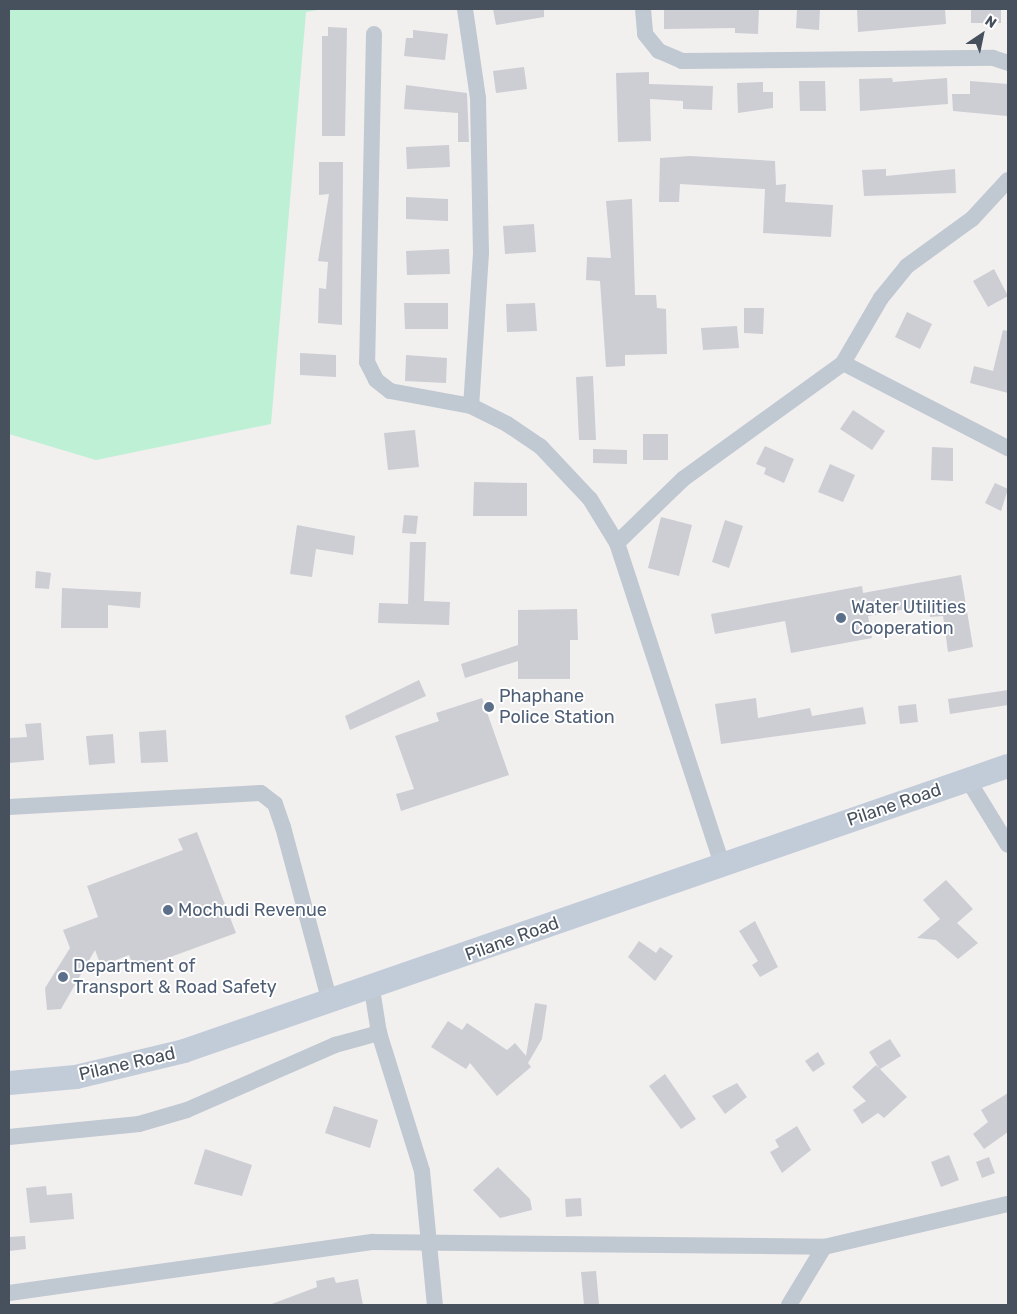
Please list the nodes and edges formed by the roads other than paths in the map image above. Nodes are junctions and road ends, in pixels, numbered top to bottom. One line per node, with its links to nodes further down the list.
1 (465, 9): 7 (street)
2 (643, 9): 4 (street)
3 (374, 34): 7 (street)
4 (1008, 63)
5 (1008, 180): 6 (street)
6 (843, 363): 9 (street); 10 (street)
7 (471, 406): 10 (street)
8 (1008, 431): 9 (street)
9 (1001, 444)
10 (617, 543): 15 (street)
11 (1008, 766): 12 (main road, Pilane Road)
12 (968, 780): 14 (street); 15 (main road, Pilane Road)
13 (9, 806): 17 (street)
14 (1008, 845)
15 (722, 864): 16 (main road, Pilane Road)
16 (372, 989): 17 (main road, Pilane Road); 18 (street)
17 (330, 1002): 19 (main road, Pilane Road)
18 (379, 1033): 20 (street); 22 (street)
19 (9, 1083)
20 (9, 1137)
21 (1008, 1204): 23 (street)
22 (430, 1240): 23 (street); 24 (street); 26 (street)
23 (824, 1247): 27 (street)
24 (9, 1293): 25 (street)
25 (14, 1305)
26 (435, 1305)
27 (789, 1305)

